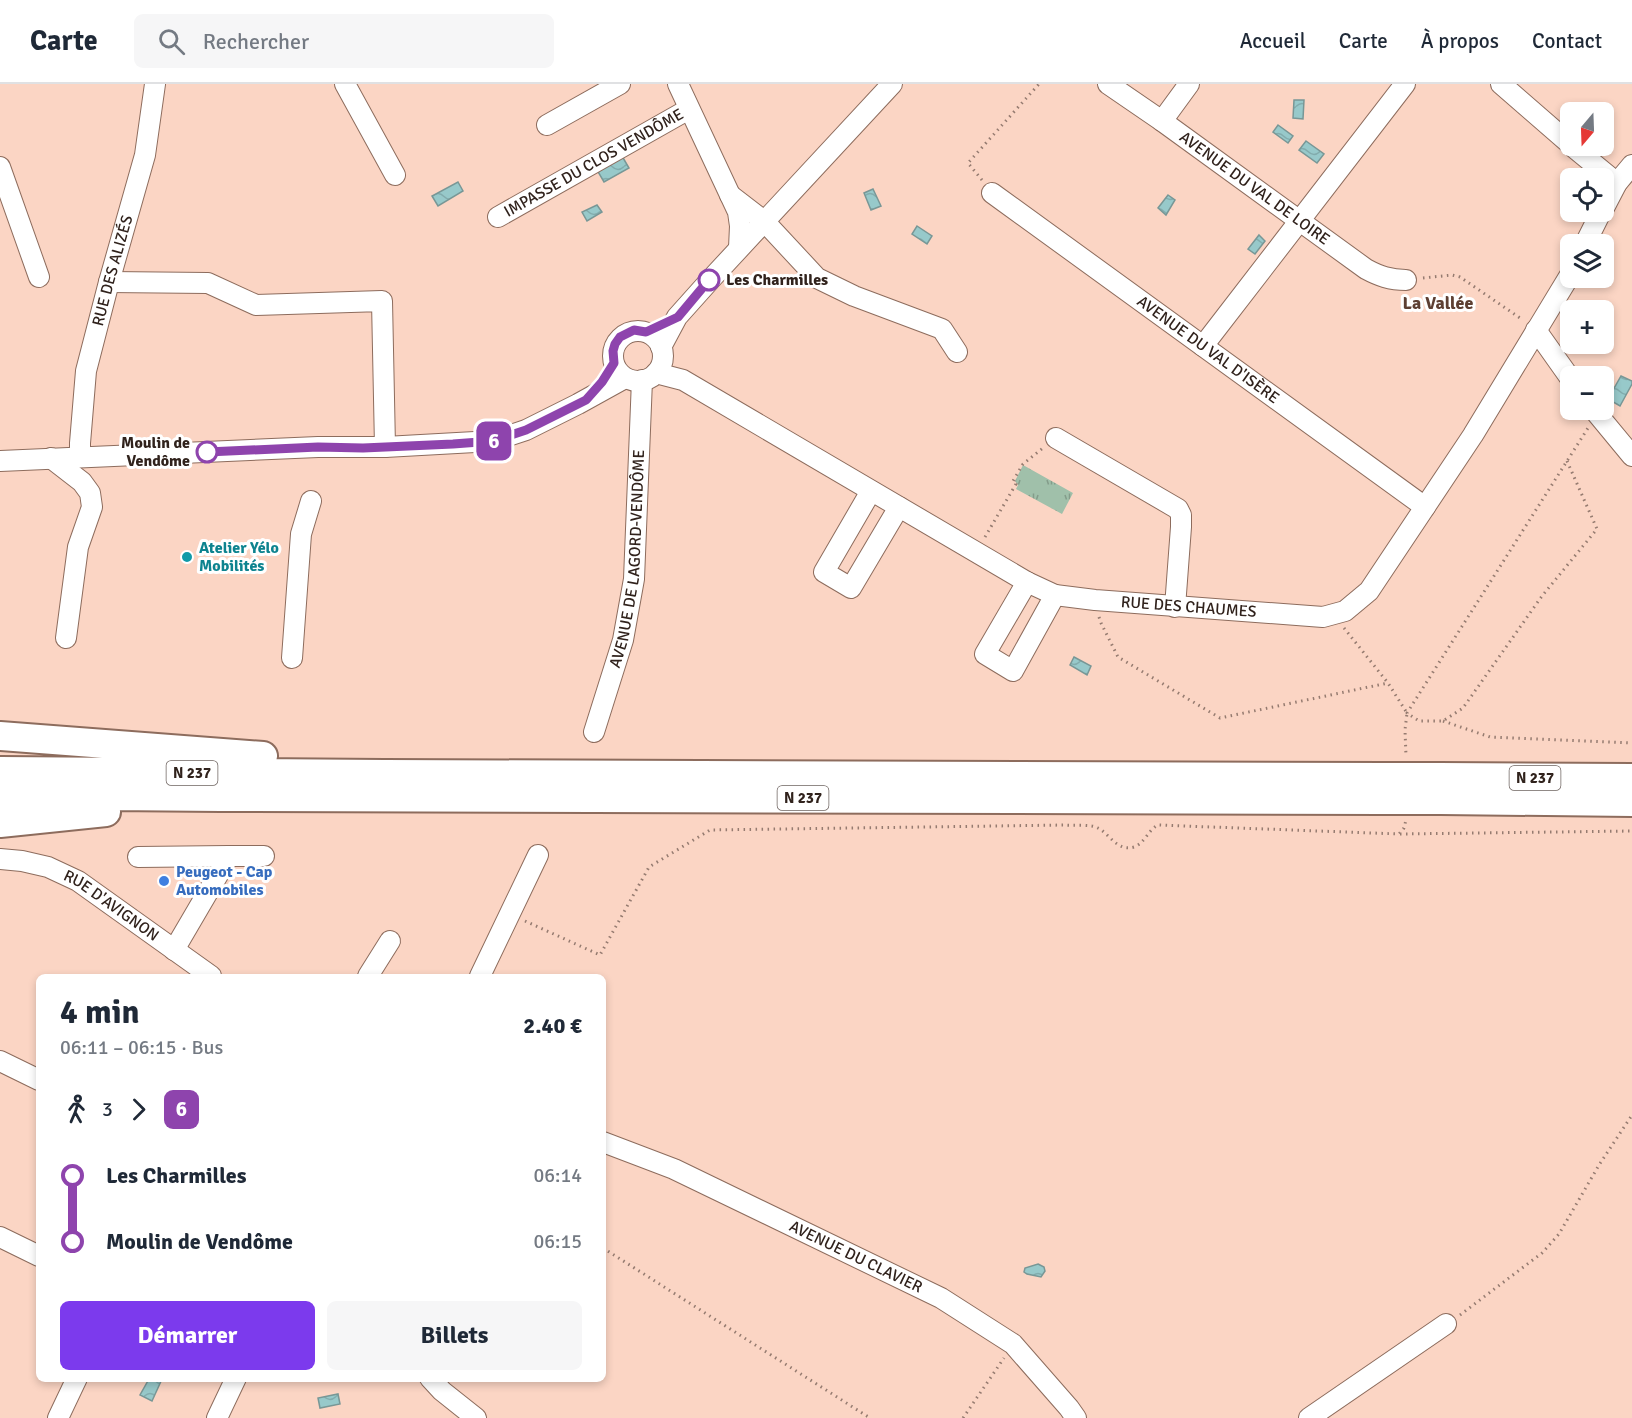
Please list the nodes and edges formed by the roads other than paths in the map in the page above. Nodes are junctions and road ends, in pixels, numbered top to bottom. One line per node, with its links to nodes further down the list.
1 (155, 84): 28 (street, RUE DES ALIZÉS)
2 (345, 84): 17 (street)
3 (620, 84): 12 (street)
4 (678, 84): 10 (street)
5 (1108, 84): 11 (street, AVENUE DU VAL DE LOIRE)
6 (1189, 84): 11 (street)
7 (1405, 84): 24 (street)
8 (1501, 84): 13 (street)
9 (891, 85): 23 (street, AVENUE DE LAGORD-VENDÔME)
10 (690, 109): 21 (street); 22 (street, IMPASSE DU CLOS VENDÔME)
11 (1162, 121): 24 (street, AVENUE DU VAL DE LOIRE)
12 (547, 125)
13 (1560, 135)
14 (1584, 156): 18 (street)
15 (1632, 165): 18 (street)
16 (0, 167): 26 (street)
17 (395, 175)
18 (1617, 183): 19 (street)
19 (1614, 189)
20 (992, 193): 33 (street, AVENUE DU VAL D'ISÈRE)
21 (730, 195): 23 (street); 25 (street)
22 (498, 217)
23 (764, 221): 25 (street, AVENUE DE LAGORD-VENDÔME); 34 (street)
24 (1299, 221): 27 (street, AVENUE DU VAL DE LOIRE); 33 (street)
25 (739, 248): 30 (street, AVENUE DE LAGORD-VENDÔME)
26 (39, 277)
27 (1406, 280)
28 (109, 282): 39 (street); 41 (street, RUE DES ALIZÉS)
29 (1562, 288): 31 (street, RUE DES CHAUMES)
30 (678, 317): 32 (street, AVENUE DE LAGORD-VENDÔME); 35 (street, AVENUE DE LAGORD-VENDÔME)
31 (1536, 330): 36 (street); 47 (street, RUE DES CHAUMES)
32 (646, 332): 35 (street); 35 (street, AVENUE DE LAGORD-VENDÔME)
33 (1203, 345): 47 (street, AVENUE DU VAL D'ISÈRE)
34 (957, 352)
35 (643, 366): 39 (street); 44 (street, RUE DES CHAUMES); 53 (street, AVENUE DE LAGORD-VENDÔME)
36 (1562, 366)
37 (1603, 420): 40 (street)
38 (1056, 438): 50 (street)
39 (385, 447): 41 (street)
40 (1632, 456)
41 (80, 457): 42 (street)
42 (51, 458): 43 (street); 51 (street)
43 (0, 460)
44 (871, 491): 46 (street, RUE DES CHAUMES); 46 (street)
45 (311, 501): 52 (street)
46 (899, 507): 48 (street, RUE DES CHAUMES)
47 (1425, 507): 50 (street, RUE DES CHAUMES)
48 (1027, 582): 49 (street, RUE DES CHAUMES); 49 (street)
49 (1055, 594): 50 (street, RUE DES CHAUMES)
50 (1174, 607)
51 (66, 638)
52 (292, 658)
53 (594, 732)
54 (0, 736): 56 (highway)
55 (0, 771): 56 (highway, N 237)
56 (384, 774): 60 (highway, N 237)
57 (1632, 778): 58 (highway, N 237)
58 (1440, 789): 60 (highway, N 237, bridge); 62 (highway, N 237)
59 (0, 795): 61 (highway, N 237)
60 (1392, 796): 61 (highway, N 237)
61 (221, 797): 63 (highway)
62 (1632, 802)
63 (0, 824)
64 (538, 855): 73 (street)
65 (229, 856): 66 (street); 67 (street); 70 (street)
66 (264, 856)
67 (138, 857)
68 (0, 859): 70 (street, RUE D'AVIGNON)
69 (390, 941): 72 (street)
70 (174, 950): 71 (street, RUE D'AVIGNON)
71 (208, 974)
72 (369, 974)
73 (481, 974)
74 (0, 1061): 75 (street)
75 (36, 1079)
76 (606, 1143): 87 (street, AVENUE DU CLAVIER)
77 (0, 1237): 78 (street)
78 (36, 1255)
79 (1446, 1324): 84 (street)
80 (75, 1382): 85 (street)
81 (235, 1382): 83 (street)
82 (433, 1382): 86 (street)
83 (225, 1415)
84 (1312, 1417)
85 (58, 1418)
86 (476, 1418)
87 (1076, 1418)

